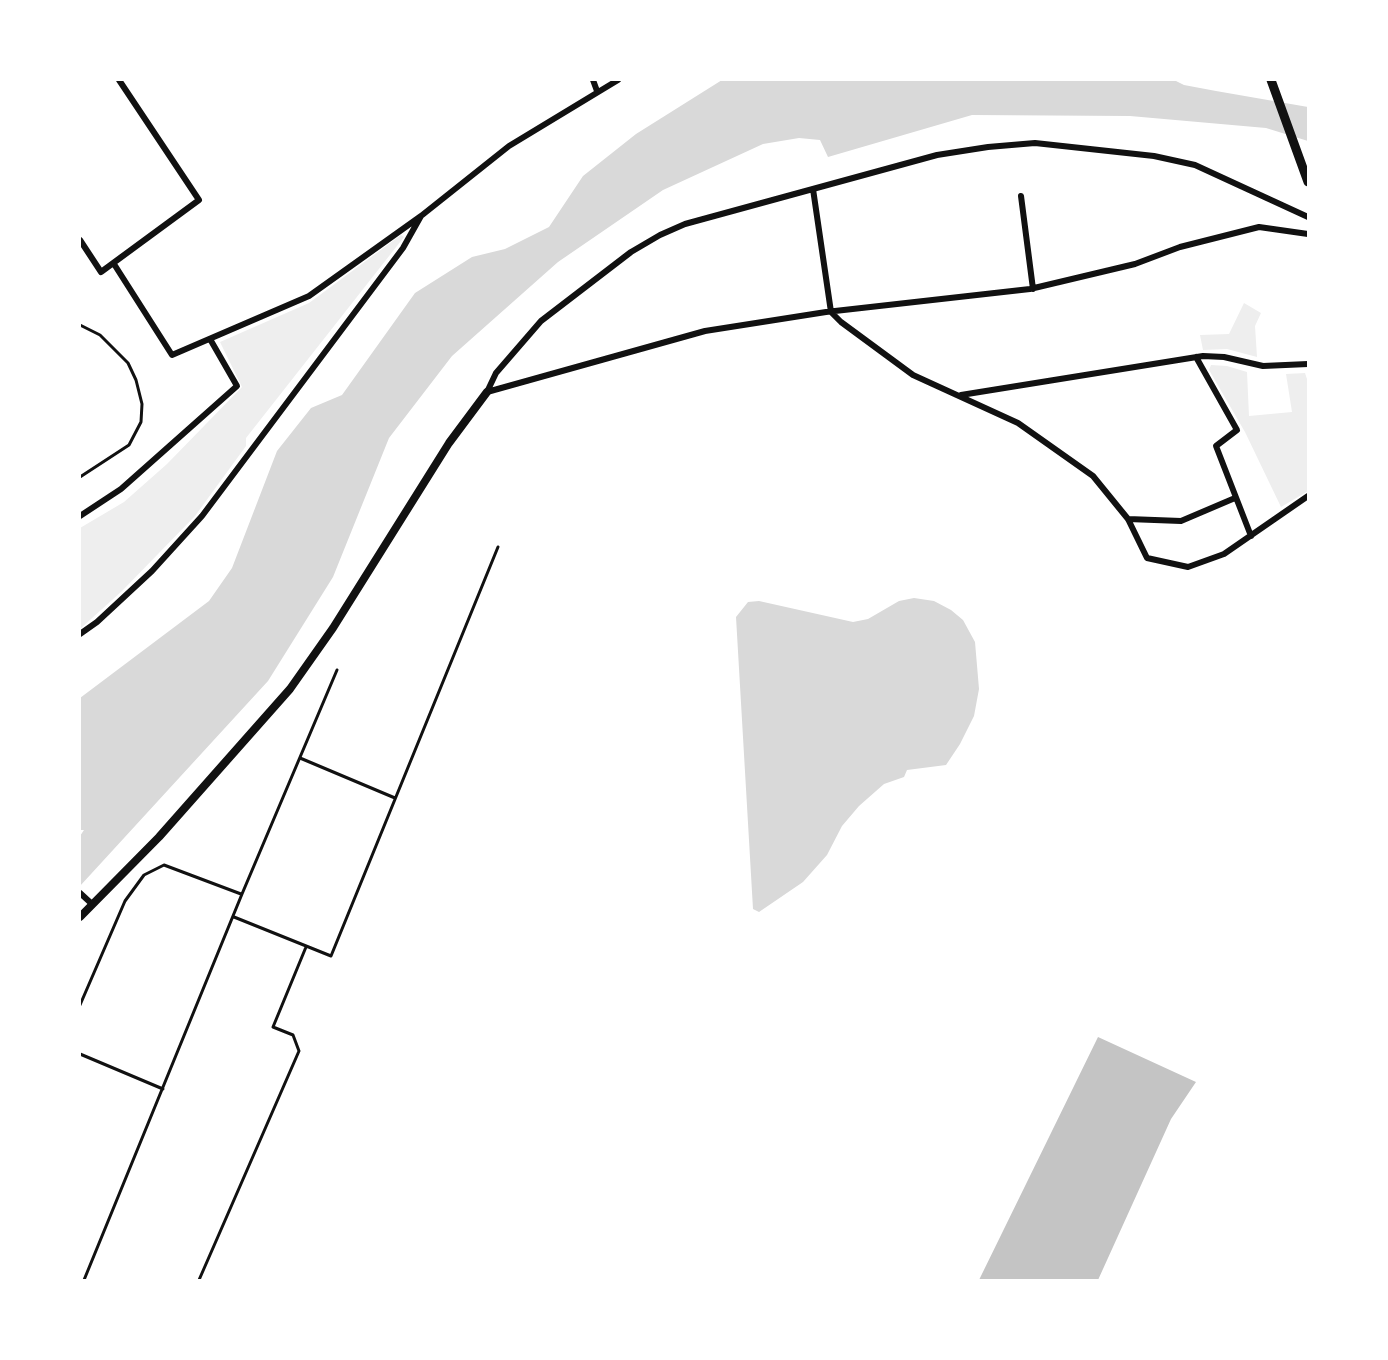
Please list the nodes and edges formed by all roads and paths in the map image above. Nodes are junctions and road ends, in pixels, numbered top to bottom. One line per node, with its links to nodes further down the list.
1 (119, 80): 13 (street)
2 (592, 80): 5 (street)
3 (618, 80): 5 (street)
4 (1271, 80): 6 (main road)
5 (597, 91): 9 (street)
6 (1308, 182)
7 (813, 189): 10 (street); 15 (street); 20 (street)
8 (1021, 196): 14 (street)
9 (422, 216): 17 (street); 29 (street)
10 (1308, 217)
11 (1308, 234): 14 (street)
12 (80, 240): 13 (street)
13 (114, 264): 17 (street)
14 (1033, 289): 15 (street)
15 (831, 312): 20 (street); 21 (street)
16 (80, 326): 22 (lane)
17 (210, 339): 25 (street)
18 (1196, 357): 19 (street); 21 (street); 24 (street)
19 (1308, 364)
20 (486, 392): 35 (street)
21 (960, 395): 26 (street)
22 (80, 477)
23 (1308, 496): 27 (street)
24 (1235, 498): 26 (street); 27 (street)
25 (80, 516)
26 (1128, 519): 27 (street)
27 (1251, 536)
28 (498, 547): 32 (lane)
29 (80, 634)
30 (337, 670): 31 (lane)
31 (300, 758): 32 (lane); 34 (lane)
32 (395, 798): 38 (lane)
33 (80, 893): 35 (street)
34 (242, 894): 36 (lane); 39 (lane)
35 (92, 904): 37 (street)
36 (233, 916): 38 (lane); 41 (lane)
37 (80, 917)
38 (306, 947): 44 (lane)
39 (80, 1005)
40 (80, 1054): 41 (lane)
41 (162, 1089): 43 (lane)
42 (80, 1278): 43 (lane)
43 (84, 1280)
44 (199, 1281)

